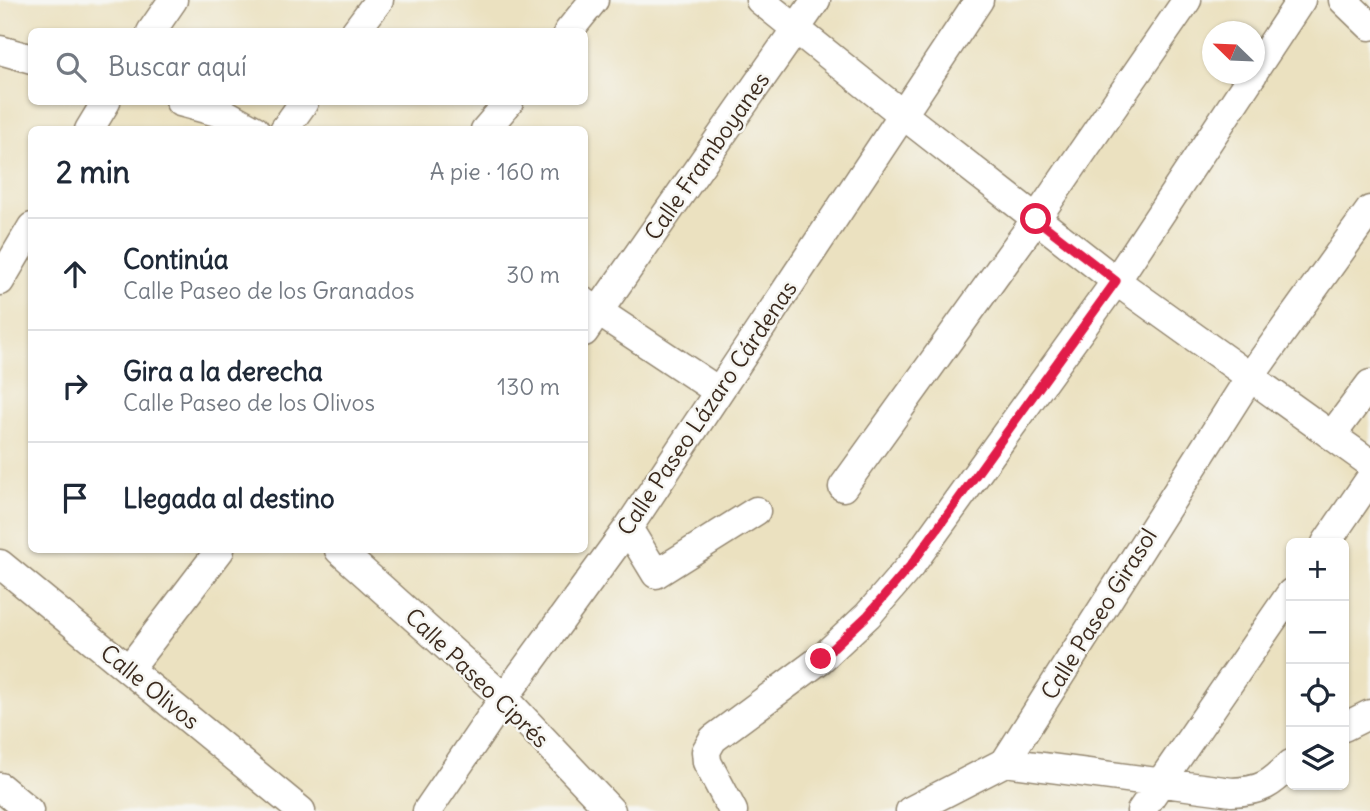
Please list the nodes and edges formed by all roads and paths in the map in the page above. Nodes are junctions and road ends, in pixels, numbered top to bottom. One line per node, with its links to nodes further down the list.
1 (173, 0): 11 (street)
2 (379, 0): 12 (street)
3 (594, 0): 13 (street)
4 (760, 0): 14 (street)
5 (816, 0): 14 (street, Calle Framboyanes)
6 (979, 0): 23 (street, Calle Paseo Lázaro Cárdenas)
7 (1187, 0): 29 (street)
8 (1301, 0): 16 (street)
9 (1343, 0): 10 (street)
10 (1370, 26)
11 (155, 28)
12 (358, 28)
13 (571, 28)
14 (796, 29): 23 (street); 33 (street, Calle Framboyanes)
15 (0, 50): 17 (street)
16 (1265, 55)
17 (28, 58)
18 (1246, 84): 32 (street)
19 (104, 105): 24 (street)
20 (191, 105): 25 (street)
21 (302, 105): 26 (street)
22 (506, 105): 27 (street)
23 (902, 114): 29 (street); 36 (street, Calle Paseo Lázaro Cárdenas)
24 (91, 126)
25 (248, 126)
26 (287, 126)
27 (488, 126)
28 (1370, 210): 34 (street, Calle Paseo Girasol)
29 (1036, 219): 32 (street); 40 (street)
30 (28, 234): 31 (street)
31 (0, 281)
32 (1116, 281): 34 (street); 60 (street)
33 (589, 315): 36 (street)
34 (1250, 377): 37 (street); 52 (street, Calle Paseo Girasol)
35 (1370, 384): 37 (street)
36 (718, 391): 42 (street, Calle Paseo Lázaro Cárdenas)
37 (1332, 435): 38 (street)
38 (1370, 463)
39 (1370, 479): 43 (street)
40 (842, 487)
41 (756, 511): 42 (street)
42 (628, 528): 49 (street, Calle Paseo Lázaro Cárdenas)
43 (1329, 538)
44 (218, 553): 48 (street)
45 (342, 553): 49 (street, Calle Paseo Ciprés)
46 (0, 564): 48 (street, Calle Olivos)
47 (1286, 600): 54 (street)
48 (129, 670): 57 (street, Calle Olivos)
49 (504, 698): 58 (street, Calle Paseo Lázaro Cárdenas); 59 (street, Calle Paseo Ciprés)
50 (1370, 714): 51 (street)
51 (1349, 724)
52 (1005, 762): 54 (street); 61 (street, Calle Paseo Girasol)
53 (1286, 769): 54 (street)
54 (1161, 783): 62 (street)
55 (0, 787): 56 (street)
56 (29, 811)
57 (301, 811)
58 (427, 811)
59 (611, 811)
60 (733, 811)
61 (910, 811)
62 (1141, 811)

